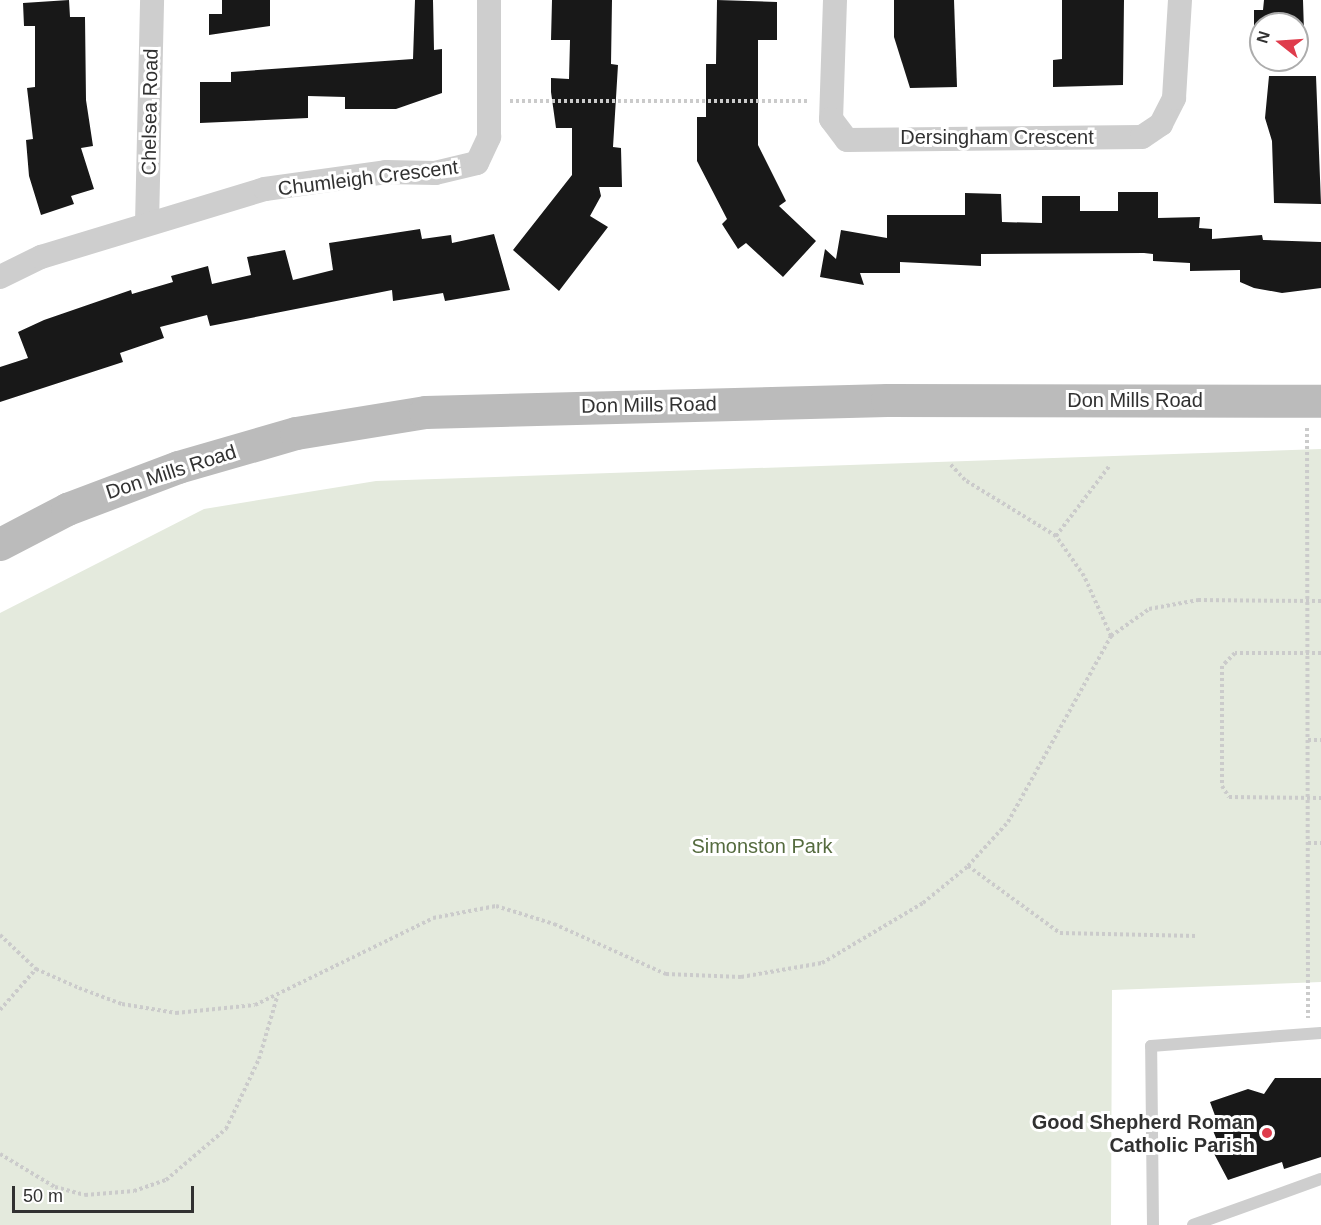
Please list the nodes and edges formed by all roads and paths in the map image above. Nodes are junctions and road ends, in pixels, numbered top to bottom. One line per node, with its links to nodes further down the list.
1 (152, 0): 7 (street, Chelsea Road)
2 (489, 0): 6 (street, Chumleigh Crescent)
3 (835, 0): 5 (street, Dersingham Crescent)
4 (1180, 0): 5 (street, Dersingham Crescent)
5 (833, 100): 6 (path)
6 (489, 101): 7 (street, Chumleigh Crescent)
7 (147, 224): 8 (street, Chumleigh Crescent)
8 (0, 277)
9 (1315, 401): 13 (main road, Don Mills Road); 14 (path)
10 (950, 464): 12 (path)
11 (1110, 465): 12 (path)
12 (1056, 536): 16 (path)
13 (0, 544)
14 (1306, 601): 15 (path); 16 (path); 18 (path)
15 (1321, 601)
16 (1111, 636): 25 (path)
17 (1321, 653): 18 (path)
18 (1308, 654): 19 (path); 22 (path)
19 (1308, 740): 20 (path); 22 (path)
20 (1321, 740)
21 (1321, 798): 22 (path)
22 (1308, 799): 23 (path)
23 (1308, 843): 24 (path); 31 (path)
24 (1321, 843)
25 (968, 866): 27 (path); 29 (path)
26 (0, 935): 28 (path)
27 (1197, 936)
28 (36, 969): 29 (path); 30 (path)
29 (277, 997): 33 (path)
30 (0, 1010)
31 (1308, 1033): 32 (lane); 35 (lane)
32 (1321, 1033)
33 (0, 1154)
34 (1321, 1179): 36 (lane)
35 (1153, 1225)
36 (1192, 1225)

